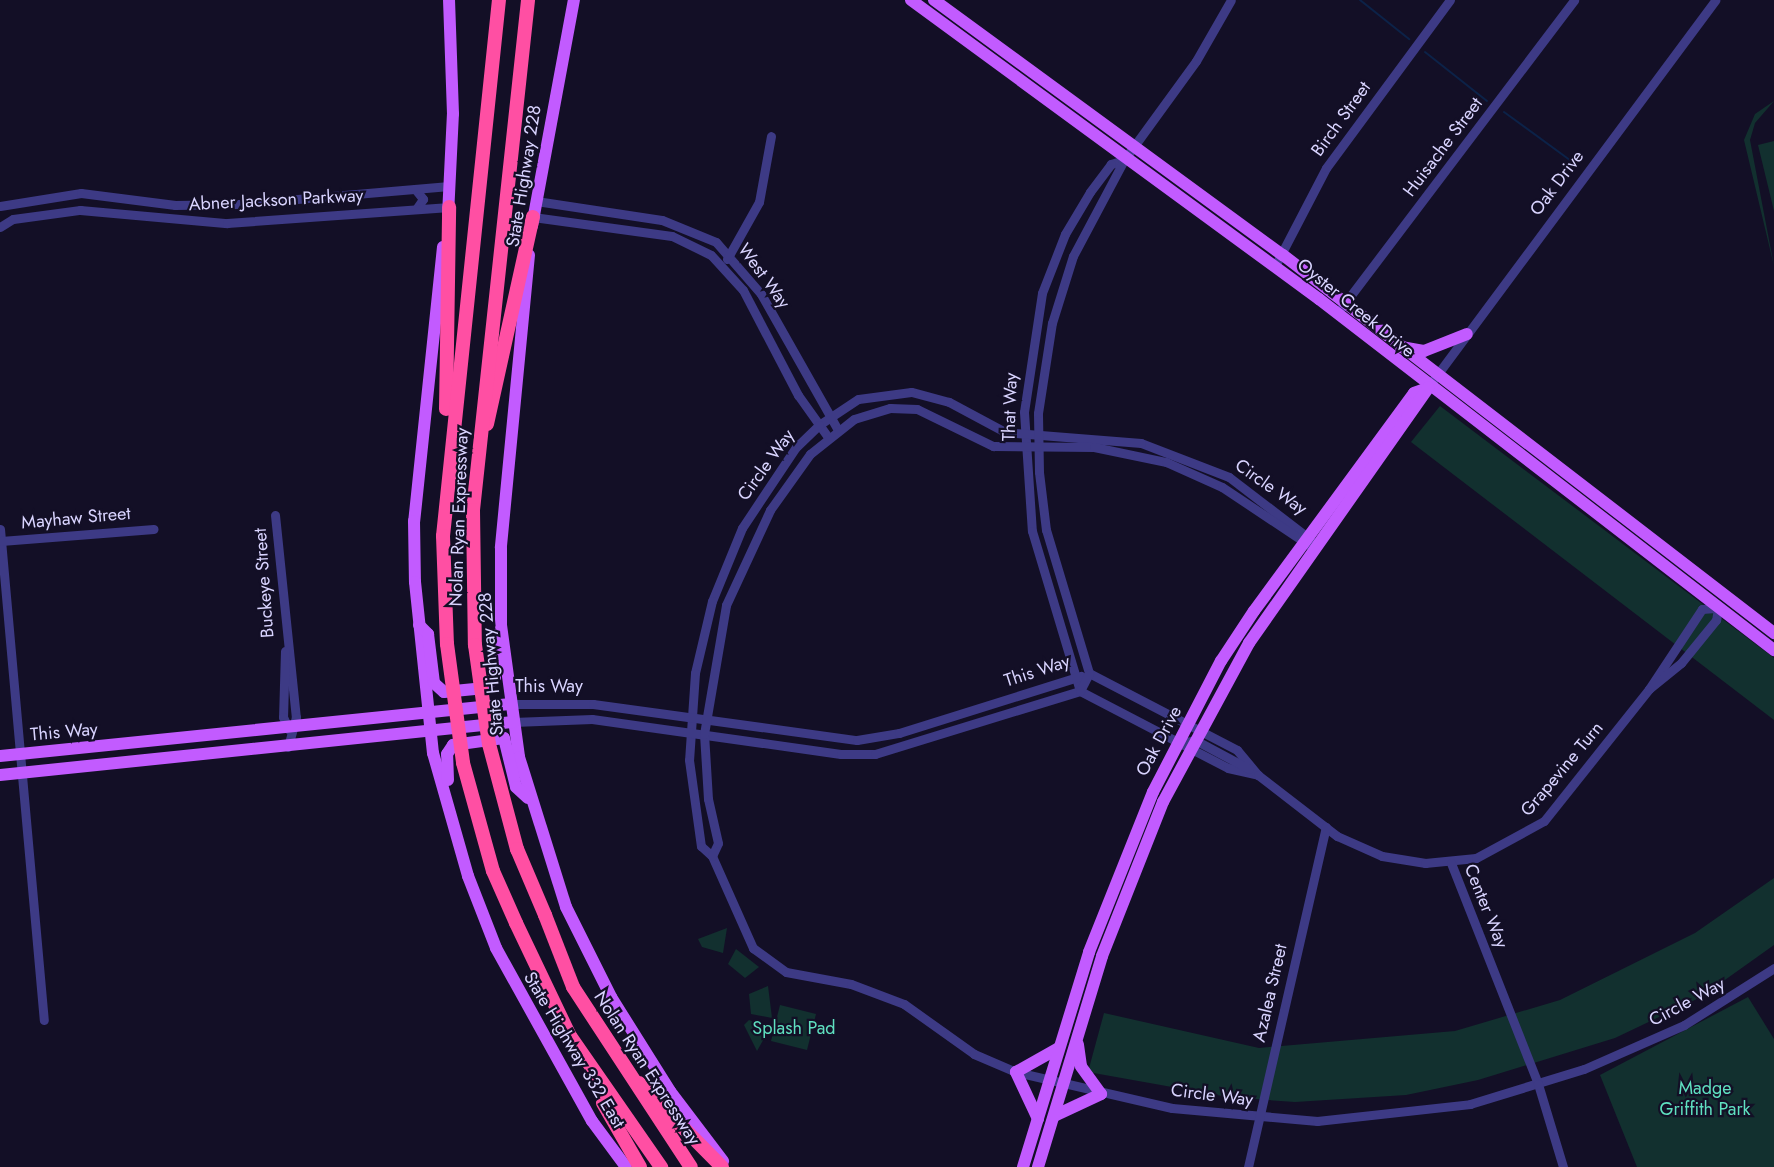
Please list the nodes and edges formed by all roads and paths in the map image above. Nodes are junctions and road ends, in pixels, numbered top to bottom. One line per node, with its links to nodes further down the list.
1 (449, 0): 14 (main road)
2 (499, 0): 52 (highway, Nolan Ryan Expressway)
3 (528, 0): 53 (highway, Nolan Ryan Expressway)
4 (574, 0): 17 (main road, State Highway 228)
5 (911, 0): 13 (main road, Oyster Creek Drive)
6 (934, 0): 12 (main road, Oyster Creek Drive)
7 (1230, 0): 12 (street, That Way)
8 (1450, 0): 33 (street, Birch Street)
9 (1574, 0): 38 (street, Huisache Street)
10 (1715, 0): 40 (street, Oak Drive)
11 (771, 136): 32 (street)
12 (1132, 149): 13 (street, That Way); 33 (main road, Oyster Creek Drive)
13 (1124, 160): 29 (street, That Way); 30 (street, That Way); 35 (main road, Oyster Creek Drive)
14 (449, 186): 15 (street, Abner Jackson Parkway); 20 (main road)
15 (415, 189): 18 (street, Abner Jackson Parkway); 21 (street)
16 (117, 195): 18 (street, Abner Jackson Parkway); 19 (street, Abner Jackson Parkway); 23 (street)
17 (536, 201): 22 (street, West Way); 24 (main road, State Highway 228)
18 (239, 204): 25 (street)
19 (0, 206)
20 (449, 207): 21 (street, Abner Jackson Parkway); 52 (highway); 62 (main road)
21 (417, 208): 25 (street, Abner Jackson Parkway)
22 (597, 210): 26 (street); 27 (street, West Way)
23 (114, 212): 25 (street, Abner Jackson Parkway); 28 (street, Abner Jackson Parkway)
24 (533, 217): 26 (street, West Way); 53 (highway); 61 (main road, State Highway 228)
25 (241, 222)
26 (594, 224): 31 (street, West Way)
27 (677, 224): 31 (street); 32 (street, West Way)
28 (0, 227)
29 (1065, 234): 30 (street); 47 (street, That Way)
30 (1083, 235): 48 (street, That Way)
31 (672, 236): 34 (street, West Way)
32 (730, 254): 34 (street); 36 (street, West Way)
33 (1283, 255): 35 (street, Birch Street); 38 (main road, Oyster Creek Drive)
34 (722, 266): 37 (street, West Way)
35 (1275, 266): 39 (main road, Oyster Creek Drive)
36 (761, 294): 37 (street); 44 (street, West Way)
37 (751, 303): 45 (street, West Way)
38 (1345, 303): 39 (street, Huisache Street); 41 (main road, Oyster Creek Drive)
39 (1337, 314): 43 (main road, Oyster Creek Drive)
40 (1467, 334): 41 (main road); 42 (street, Oak Drive)
41 (1394, 345): 42 (main road, Oyster Creek Drive)
42 (1436, 377): 43 (street, Oak Drive); 63 (main road, Oyster Creek Drive)
43 (1428, 388): 57 (main road, Oak Drive); 59 (main road, Oak Drive); 60 (main road, Oyster Creek Drive)
44 (829, 418): 45 (street, Circle Way); 46 (street, West Way); 47 (street, Circle Way)
45 (819, 425): 49 (street, West Way); 71 (street, Circle Way)
46 (838, 430): 49 (street, Circle Way); 51 (street, Circle Way)
47 (1024, 433): 48 (street, Circle Way); 51 (street, That Way)
48 (1038, 433): 50 (street, That Way); 57 (street, Circle Way)
49 (828, 437): 72 (street, Circle Way)
50 (1038, 447): 51 (street, Circle Way); 57 (street, Circle Way); 65 (street, That Way)
51 (1024, 448): 66 (street, That Way)
52 (448, 456): 96 (highway, Nolan Ryan Expressway, bridge)
53 (477, 464): 99 (highway, Nolan Ryan Expressway, bridge)
54 (275, 515): 75 (street, Buckeye Street)
55 (0, 529): 58 (street)
56 (154, 529): 58 (street, Mayhaw Street)
57 (1304, 538): 59 (street, Circle Way); 74 (main road, Oak Drive)
58 (1, 541): 83 (street)
59 (1314, 547): 79 (main road, Oak Drive)
60 (1718, 608): 64 (main road, Oyster Creek Drive); 67 (street, Grapevine Turn); 67 (street, Grapevine Turn)
61 (501, 624): 62 (main road); 69 (main road, State Highway 228)
62 (419, 625): 70 (main road)
63 (1774, 633)
64 (1774, 650)
65 (1089, 673): 66 (street, This Way); 68 (street, This Way); 74 (street, Center Way)
66 (1076, 678): 68 (street); 72 (street, This Way)
67 (1649, 689): 93 (street, Grapevine Turn)
68 (1080, 691): 78 (street, This Way); 80 (street, Center Way)
69 (510, 704): 70 (main road, This Way); 71 (street, This Way); 73 (main road, State Highway 228)
70 (427, 716): 75 (main road, This Way); 77 (main road)
71 (691, 718): 72 (street, This Way); 76 (street, Circle Way)
72 (705, 721): 78 (street, Circle Way)
73 (513, 722): 76 (street, This Way); 77 (main road, This Way); 89 (main road, State Highway 228)
74 (1188, 724): 79 (street, Center Way); 80 (main road, Oak Drive)
75 (289, 730): 81 (main road, This Way); 82 (street, Buckeye Street)
76 (690, 733): 78 (street, This Way); 92 (street, Circle Way)
77 (430, 735): 82 (main road, This Way); 90 (main road)
78 (704, 735): 92 (street, Circle Way)
79 (1195, 740): 80 (street, Center Way); 88 (street, Center Way); 88 (street, Center Way); 97 (main road, Oak Drive)
80 (1178, 744): 98 (main road, Oak Drive)
81 (120, 746): 83 (main road, This Way); 85 (main road)
82 (288, 747): 85 (main road, This Way)
83 (19, 755): 84 (main road, This Way); 86 (street)
84 (0, 756)
85 (122, 762): 86 (main road, This Way)
86 (21, 773): 87 (main road, This Way); 95 (street)
87 (0, 775)
88 (1258, 775): 91 (street, Center Way)
89 (529, 799): 90 (main road); 113 (main road, State Highway 228)
90 (446, 803): 108 (main road, State Highway 332 East)
91 (1326, 827): 93 (street, Center Way); 106 (street, Azalea Street)
92 (712, 856): 100 (street, Circle Way)
93 (1451, 863): 103 (street, Center Way)
94 (1774, 968): 103 (street, Circle Way)
95 (44, 1020)
96 (570, 1036): 109 (highway); 110 (highway, Nolan Ryan Expressway)
97 (1077, 1039): 102 (main road, Oak Drive); 104 (main road)
98 (1059, 1048): 100 (main road); 101 (main road, Oak Drive)
99 (614, 1057): 111 (highway, Nolan Ryan Expressway); 112 (highway)
100 (1016, 1072): 101 (street, Circle Way); 107 (main road)
101 (1050, 1081): 102 (street, Circle Way); 107 (main road, Oak Drive)
102 (1064, 1084): 104 (street, Circle Way); 105 (main road, Oak Drive)
103 (1538, 1084): 106 (street, Circle Way); 117 (street, Center Way)
104 (1101, 1094): 105 (main road); 106 (street, Circle Way)
105 (1054, 1116): 115 (main road, Oak Drive)
106 (1256, 1117): 116 (street, Azalea Street)
107 (1038, 1119): 114 (main road, Oak Drive)
108 (626, 1167)
109 (640, 1167)
110 (661, 1167)
111 (692, 1167)
112 (722, 1167)
113 (727, 1167)
114 (1023, 1167)
115 (1038, 1167)
116 (1248, 1167)
117 (1563, 1167)

